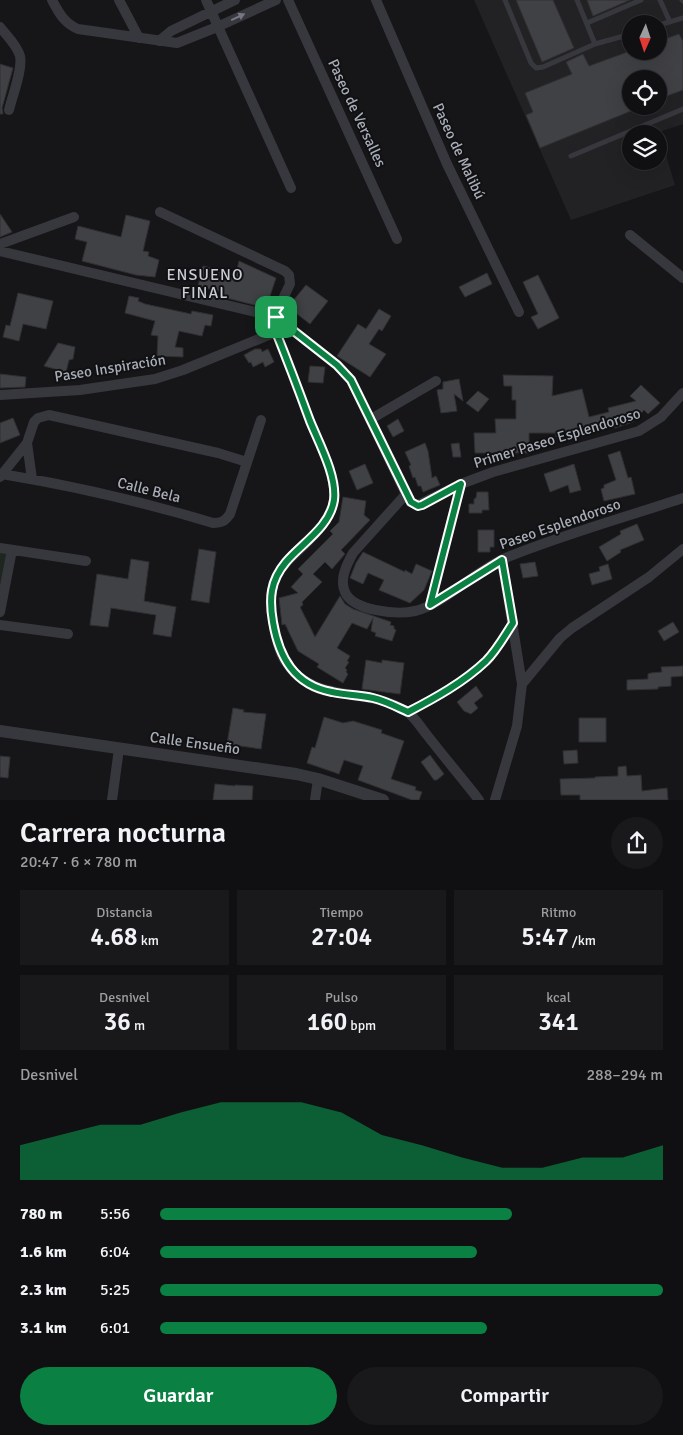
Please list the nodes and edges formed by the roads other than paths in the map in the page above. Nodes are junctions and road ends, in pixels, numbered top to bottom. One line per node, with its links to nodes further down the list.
1 (52, 0): 19 (street)
2 (119, 0): 19 (street)
3 (206, 0): 12 (street)
4 (235, 0): 12 (street)
5 (276, 0): 17 (street, one-way to 5)
6 (288, 0): 29 (street, Paseo de Versalles)
7 (376, 0): 33 (street, Paseo de Malibú)
8 (505, 0): 21 (lane)
9 (577, 0): 15 (lane)
10 (641, 0): 15 (lane)
11 (660, 0): 14 (lane)
12 (211, 11): 17 (street); 20 (street)
13 (683, 18): 14 (lane)
14 (670, 22)
15 (587, 23): 21 (lane)
16 (0, 27): 23 (street)
17 (218, 27): 20 (street); 25 (street)
18 (622, 36): 21 (lane)
19 (139, 38): 20 (street)
20 (159, 41)
21 (595, 44)
22 (683, 109): 24 (lane)
23 (9, 110)
24 (571, 156)
25 (291, 188)
26 (160, 212): 34 (street)
27 (74, 217): 30 (street)
28 (630, 235): 32 (street)
29 (398, 239)
30 (0, 244)
31 (0, 251): 34 (street)
32 (683, 278)
33 (519, 312)
34 (276, 325): 37 (street, Paseo Inspiración); 38 (street); 58 (street)
35 (436, 381): 38 (street)
36 (683, 393): 44 (street, Primer Paseo Esplendoroso)
37 (0, 395)
38 (371, 419): 45 (street)
39 (261, 420): 41 (street, Calle Bela)
40 (27, 443): 41 (street); 42 (street); 43 (street)
41 (247, 462): 43 (street, Calle Bela)
42 (1, 476): 43 (street, Calle Bela)
43 (32, 479)
44 (461, 484): 45 (street, Primer Paseo Esplendoroso); 52 (street)
45 (406, 494): 52 (street, Paseo Esplendoroso)
46 (683, 498): 50 (street, Paseo Esplendoroso)
47 (0, 548): 49 (street)
48 (683, 549): 57 (street)
49 (12, 550): 51 (street); 53 (street)
50 (502, 560): 52 (street, Paseo Esplendoroso); 54 (street)
51 (86, 561)
52 (430, 605)
53 (0, 612)
54 (513, 623): 57 (street); 58 (street)
55 (0, 625): 56 (street)
56 (68, 634)
57 (522, 684): 66 (street)
58 (408, 712): 65 (street)
59 (0, 731): 60 (street, Calle Ensueño)
60 (119, 749): 61 (street, Calle Ensueño); 62 (street)
61 (318, 779): 63 (street); 64 (street, Calle Ensueño)
62 (112, 800)
63 (316, 800)
64 (382, 800)
65 (479, 800)
66 (495, 800)

